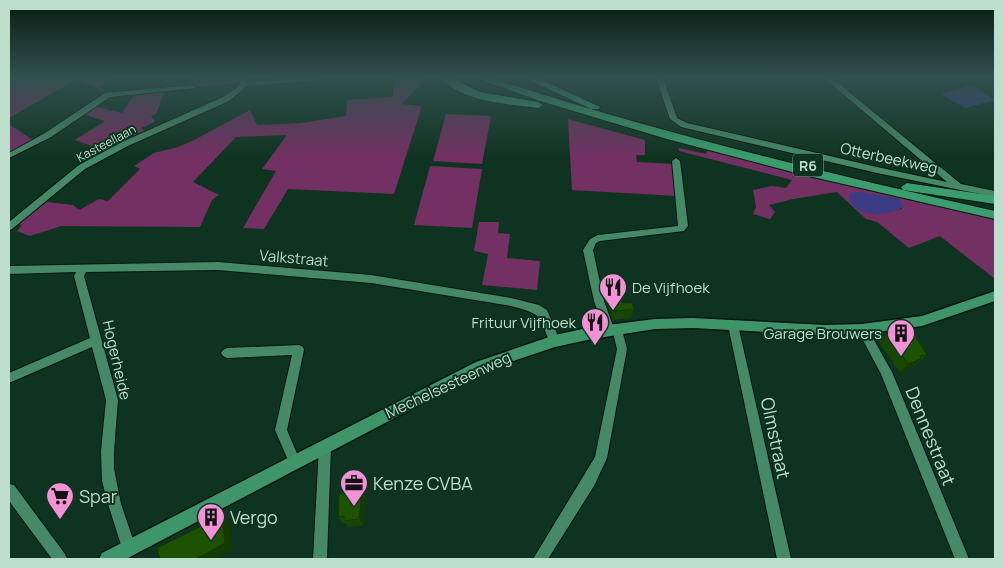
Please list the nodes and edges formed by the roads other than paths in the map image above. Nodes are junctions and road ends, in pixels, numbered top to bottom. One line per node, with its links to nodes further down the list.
1 (95, 105): 11 (street)
2 (214, 105): 20 (street, Kasteellaan)
3 (532, 105): 10 (highway)
4 (560, 105): 10 (highway, R6)
5 (580, 105): 9 (highway, R6)
6 (588, 105): 9 (highway)
7 (668, 105): 15 (street, Otterbeekweg)
8 (859, 105): 15 (street)
9 (605, 112): 14 (highway, R6)
10 (592, 115): 13 (highway, R6)
11 (9, 156)
12 (676, 161): 26 (street)
13 (871, 186): 18 (highway, R6); 19 (highway)
14 (901, 186): 17 (highway); 18 (highway, R6)
15 (960, 188): 16 (street, Otterbeekweg)
16 (995, 194)
17 (995, 200)
18 (995, 208)
19 (995, 215)
20 (9, 227)
21 (82, 269): 22 (street, Valkstraat); 27 (street, Hogerheide); 28 (street, Valkstraat)
22 (9, 270)
23 (995, 296): 25 (main road, Mechelsesteenweg)
24 (733, 325): 25 (main road, Mechelsesteenweg); 26 (main road, Mechelsesteenweg); 39 (street, Olmstraat)
25 (862, 329): 40 (street, Dennestraat)
26 (613, 330): 28 (main road, Mechelsesteenweg); 38 (street)
27 (96, 340): 30 (street); 34 (street, Hogerheide)
28 (555, 341): 31 (main road, Mechelsesteenweg)
29 (227, 352): 32 (street)
30 (9, 378)
31 (325, 447): 32 (main road, Mechelsesteenweg); 37 (street)
32 (295, 463): 34 (main road, Mechelsesteenweg)
33 (9, 490): 35 (street)
34 (129, 548): 36 (main road, Mechelsesteenweg)
35 (60, 559)
36 (108, 559)
37 (320, 559)
38 (540, 559)
39 (784, 559)
40 (962, 559)

